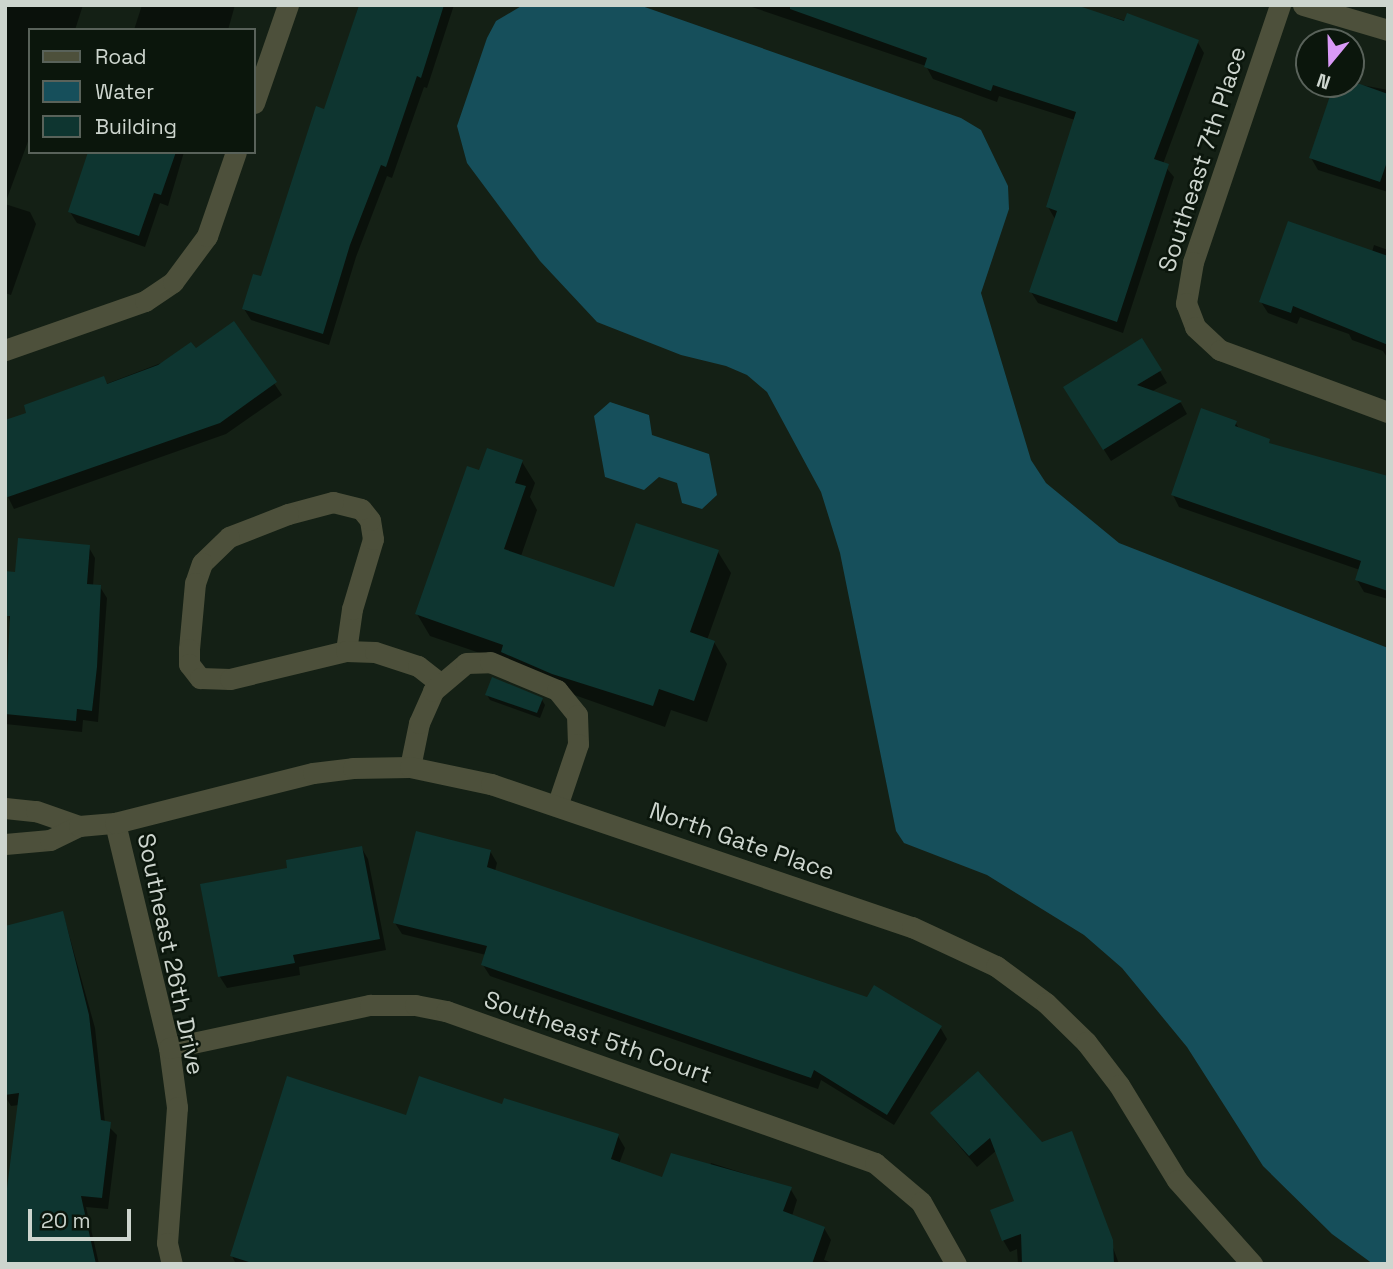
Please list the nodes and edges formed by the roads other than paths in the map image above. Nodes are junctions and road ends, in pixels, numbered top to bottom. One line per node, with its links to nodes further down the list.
1 (288, 5): 5 (street)
2 (1280, 5): 8 (street, Southeast 7th Place)
3 (1303, 5): 4 (street)
4 (1388, 30)
5 (256, 97)
6 (235, 154): 7 (street)
7 (5, 350)
8 (1388, 412)
9 (346, 650): 9 (street); 10 (street)
10 (440, 683): 11 (street); 12 (street)
11 (410, 767): 12 (street, North Gate Place); 14 (street, North Gate Place)
12 (557, 806): 20 (street, North Gate Place)
13 (5, 808): 15 (street, North Gate Place)
14 (116, 823): 15 (street, North Gate Place); 17 (street, Southeast 26th Drive)
15 (79, 826): 16 (street, North Gate Place)
16 (5, 844)
17 (169, 1048): 18 (street, Southeast 26th Drive); 19 (street, Southeast 5th Court)
18 (172, 1264)
19 (957, 1264)
20 (1252, 1264)

